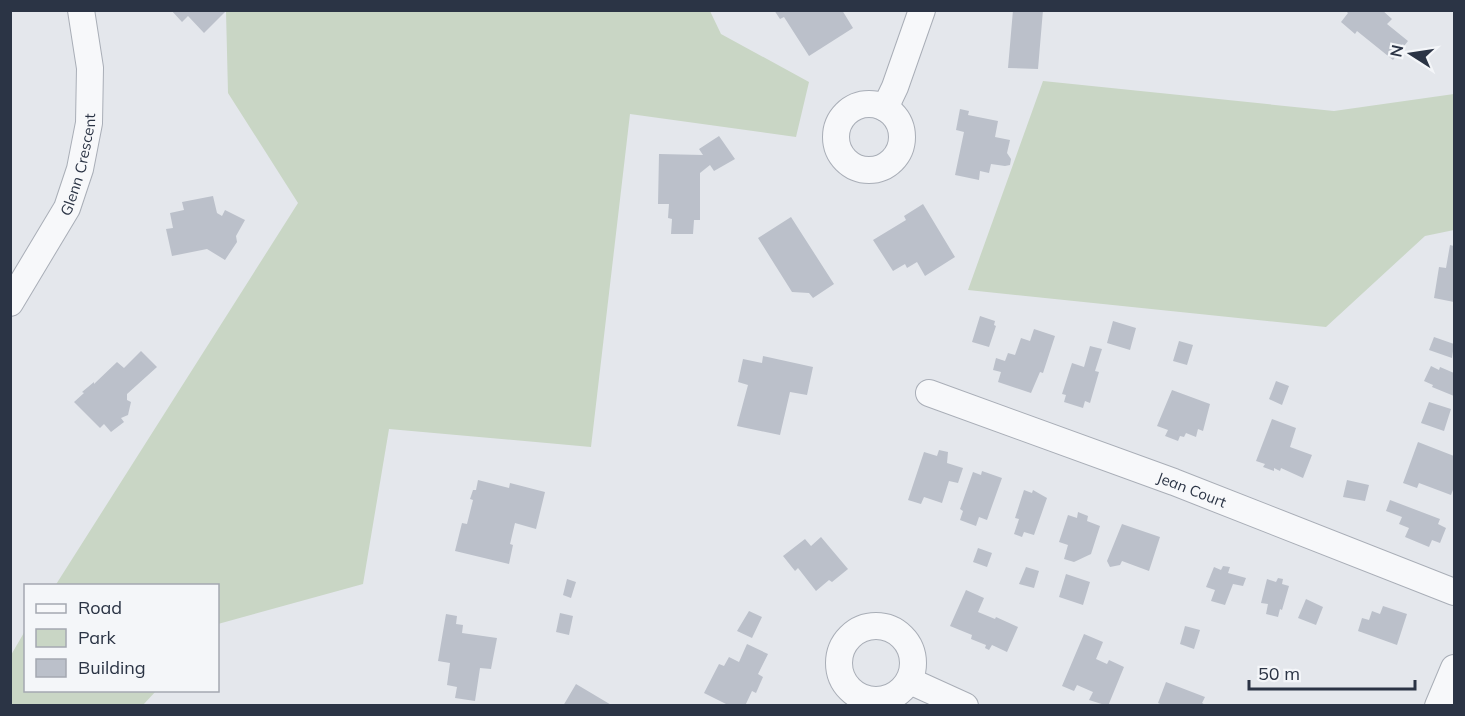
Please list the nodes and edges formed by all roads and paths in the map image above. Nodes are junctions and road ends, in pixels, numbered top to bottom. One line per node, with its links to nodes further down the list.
1 (81, 10): 4 (street, Glenn Crescent)
2 (922, 10): 3 (street)
3 (885, 108)
4 (10, 303)
5 (929, 393): 6 (street, Jean Court)
6 (1455, 592)
7 (1455, 668): 10 (street)
8 (910, 681): 9 (street)
9 (965, 705)
10 (1438, 705)

